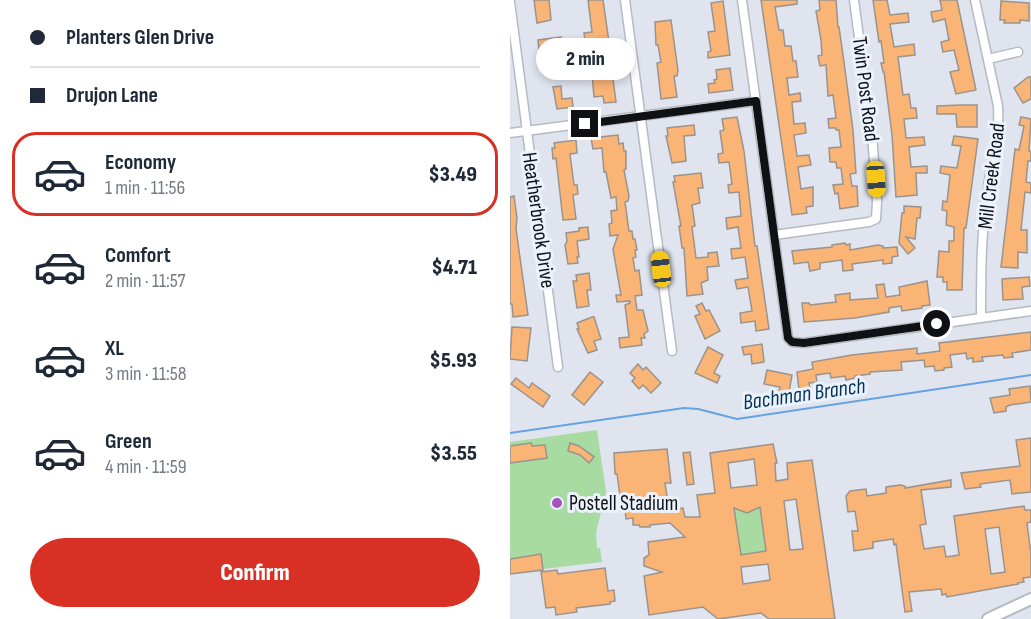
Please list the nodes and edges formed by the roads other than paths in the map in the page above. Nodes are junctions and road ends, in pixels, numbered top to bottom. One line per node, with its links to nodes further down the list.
1 (625, 0): 9 (street)
2 (742, 0): 8 (street)
3 (854, 0): 12 (street, Twin Post Road)
4 (975, 0): 7 (street, Mill Creek Road)
5 (510, 2): 10 (street, Heatherbrook Drive)
6 (1018, 52): 7 (street)
7 (988, 59): 14 (street, Mill Creek Road)
8 (756, 101): 9 (street); 12 (street)
9 (641, 116): 10 (street); 15 (street)
10 (527, 131): 11 (street); 16 (street, Heatherbrook Drive)
11 (510, 133)
12 (774, 235): 14 (street)
13 (1031, 311): 14 (street)
14 (981, 317)
15 (672, 351)
16 (558, 366)
17 (1031, 599): 18 (main road)
18 (988, 619)

